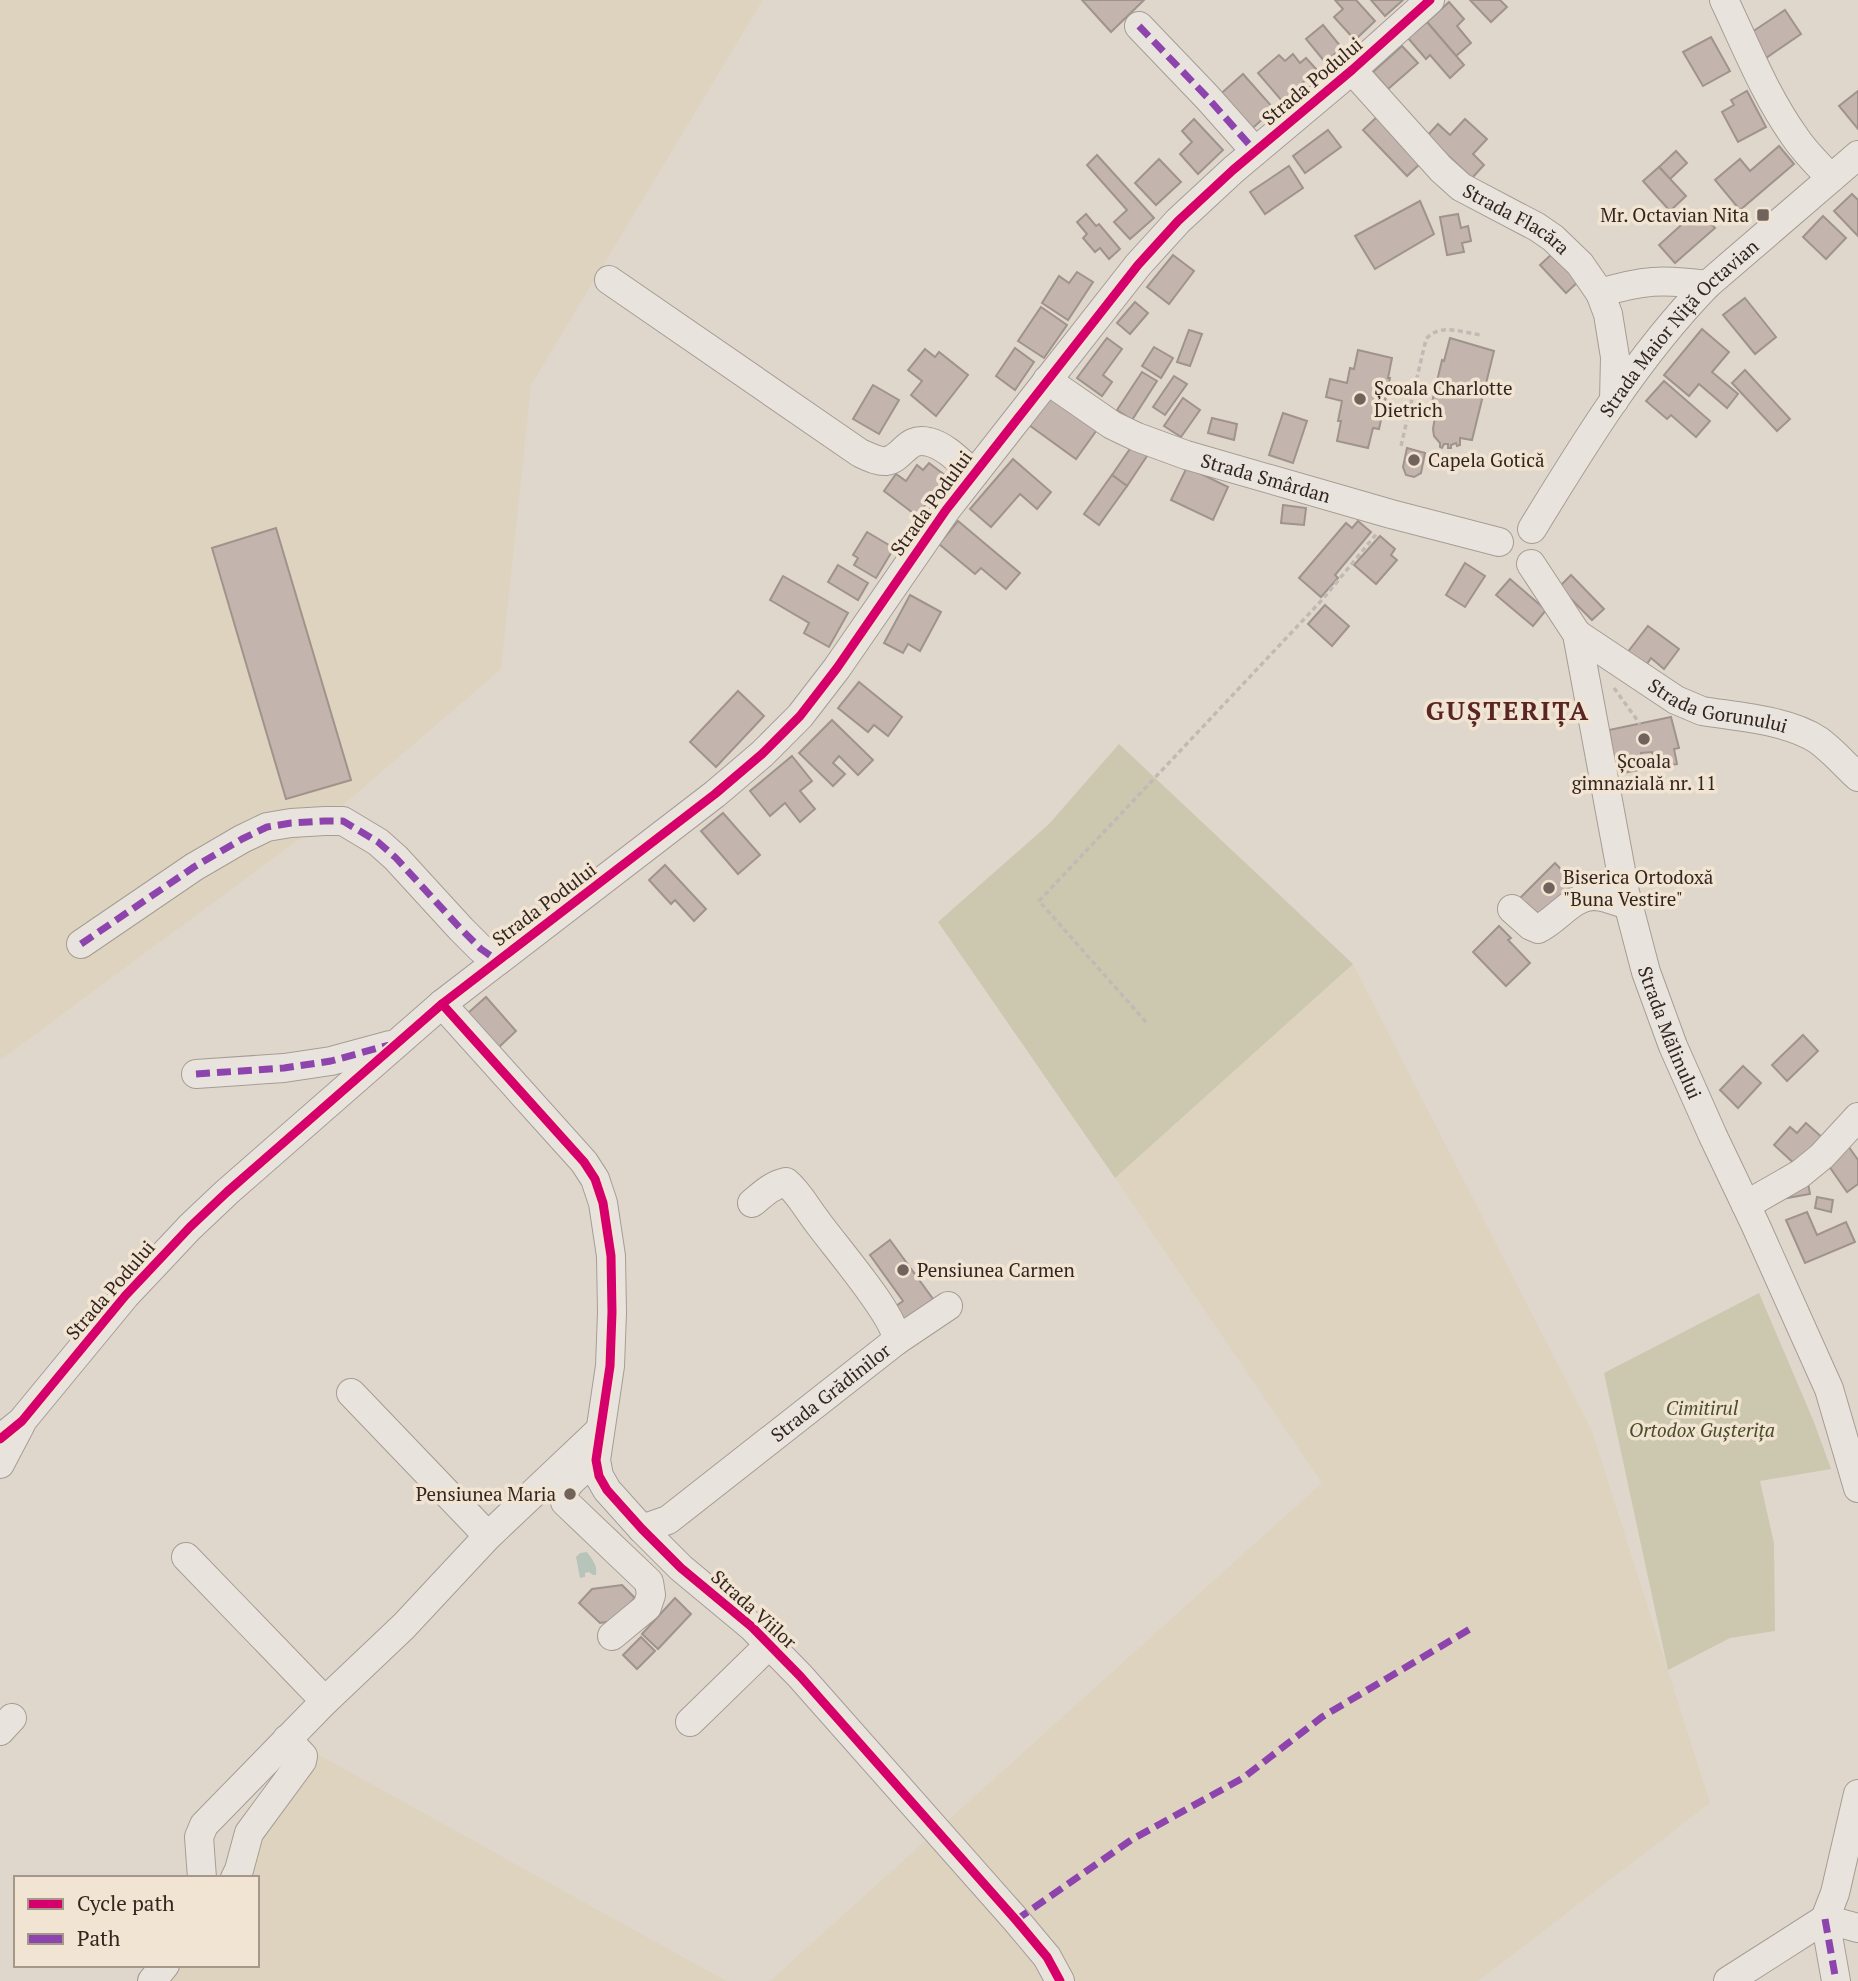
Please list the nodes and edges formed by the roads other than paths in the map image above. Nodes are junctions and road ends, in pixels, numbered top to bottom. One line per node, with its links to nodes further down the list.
1 (1430, 0): 4 (street, Strada Podului)
2 (1724, 0): 7 (street)
3 (1139, 26): 5 (street)
4 (1352, 70): 5 (street, Strada Podului); 10 (street, Strada Flacăra)
5 (1255, 151): 11 (street, Strada Podului)
6 (1858, 155): 7 (street, Strada Maior Niță Octavian)
7 (1831, 178): 9 (street, Strada Maior Niță Octavian)
8 (609, 281): 13 (street)
9 (1707, 285): 10 (street); 12 (street, Strada Maior Niță Octavian)
10 (1601, 293): 12 (street, Strada Flacăra)
11 (1047, 380): 13 (street, Strada Podului); 15 (street, Strada Smârdan)
12 (1614, 401): 14 (street, Strada Maior Niță Octavian)
13 (974, 474): 22 (street, Strada Podului)
14 (1532, 529): 15 (street); 16 (street)
15 (1499, 542): 16 (street)
16 (1531, 564): 17 (street, Strada Mălinului)
17 (1577, 635): 18 (street, Strada Gorunului); 19 (street, Strada Mălinului)
18 (1858, 777)
19 (1628, 905): 20 (street); 28 (street, Strada Mălinului)
20 (1513, 909)
21 (80, 944): 22 (street)
22 (498, 961): 23 (street, Strada Podului)
23 (442, 1004): 24 (street, Strada Podului); 33 (street, Strada Viilor)
24 (396, 1043): 25 (street); 32 (street, Strada Podului)
25 (196, 1074)
26 (1858, 1117): 28 (street)
27 (752, 1203): 30 (street, Strada Grădinilor)
28 (1746, 1205): 37 (street, Strada Mălinului)
29 (947, 1306): 30 (street)
30 (896, 1342): 38 (street, Strada Grădinilor)
31 (351, 1393): 39 (street)
32 (22, 1421): 34 (street, Strada Podului); 36 (street)
33 (600, 1430): 35 (street, Strada Viilor); 39 (street)
34 (0, 1439)
35 (596, 1460): 38 (street, Strada Viilor); 41 (street)
36 (0, 1464)
37 (1858, 1488)
38 (642, 1529): 42 (street, Strada Viilor)
39 (488, 1536): 43 (street)
40 (186, 1556): 43 (street)
41 (612, 1636)
42 (769, 1644): 44 (street); 53 (street, Strada Viilor)
43 (325, 1701): 45 (street)
44 (690, 1722)
45 (287, 1739): 47 (street); 48 (street)
46 (1858, 1794): 49 (street)
47 (202, 1876)
48 (236, 1876)
49 (1825, 1919): 50 (street); 54 (street); 55 (street)
50 (1858, 1928)
51 (163, 1967): 52 (street)
52 (152, 1981)
53 (1060, 1981)
54 (1728, 1981)
55 (1836, 1981)

